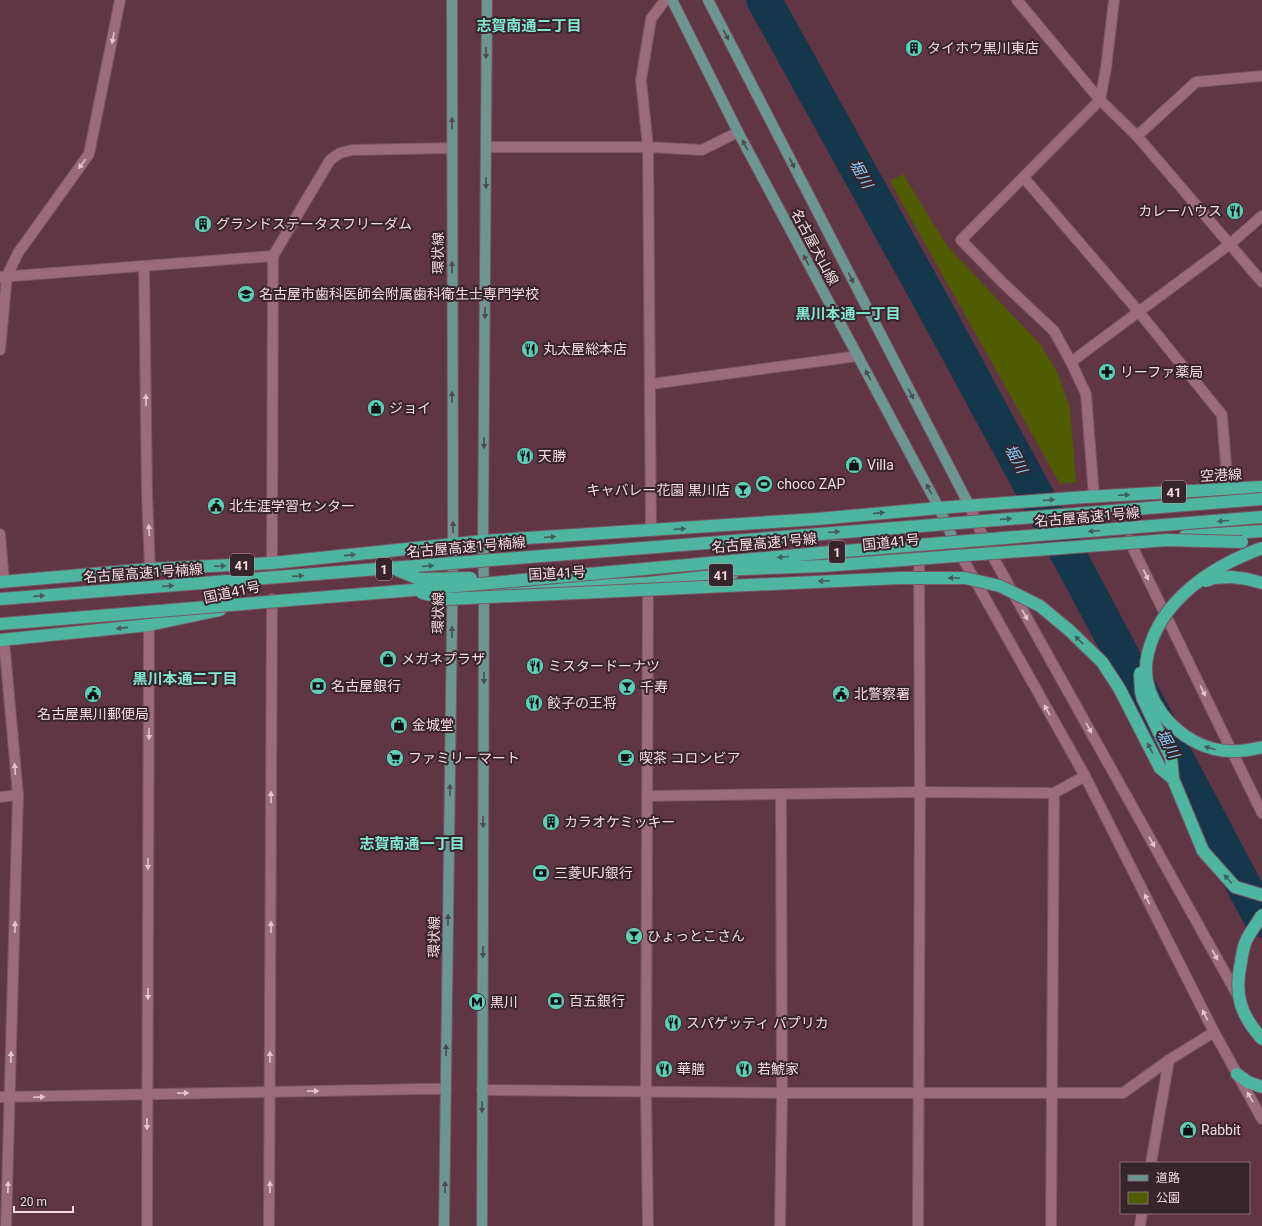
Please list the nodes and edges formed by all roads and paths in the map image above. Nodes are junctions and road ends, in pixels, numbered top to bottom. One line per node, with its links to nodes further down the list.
1 (120, 0): 21 (street, one-way to 21)
2 (452, 0): 15 (main road, 環状線, one-way to 2)
3 (487, 0): 13 (main road, one-way to 13)
4 (665, 0): 14 (street)
5 (672, 0): 11 (main road, 名古屋犬山線)
6 (708, 0): 32 (main road, 名古屋犬山線, one-way to 32)
7 (1017, 0): 10 (street)
8 (1114, 0): 10 (street)
9 (1262, 76): 12 (street)
10 (1100, 100): 12 (street); 16 (street)
11 (738, 132): 14 (street); 25 (main road, 名古屋犬山線, one-way to 11)
12 (1137, 136): 18 (street)
13 (486, 147): 14 (street); 40 (main road, one-way to 40)
14 (648, 147): 27 (street)
15 (452, 148): 19 (street); 41 (main road, 環状線, one-way to 15)
16 (1024, 178): 23 (street); 26 (street)
17 (1262, 216): 18 (street)
18 (1230, 244): 22 (street); 23 (street)
19 (273, 256): 20 (street); 46 (street)
20 (144, 266): 21 (street); 48 (street, one-way to 20)
21 (4, 276): 24 (street)
22 (1262, 282)
23 (1139, 312): 26 (street); 29 (street)
24 (0, 350)
25 (858, 356): 27 (street); 33 (main road, 名古屋犬山線, one-way to 25)
26 (1071, 362): 30 (street)
27 (651, 384): 35 (street)
28 (1262, 488): 29 (highway, 空港線 / 41)
29 (1228, 490): 30 (highway, 空港線 / 41, one-way to 29)
30 (1089, 497): 32 (highway, 国道41号 / 41, one-way to 30)
31 (1262, 499): 38 (highway, 名古屋高速1号線 / 1, one-way to 31, bridge)
32 (969, 506): 33 (highway, 国道41号 / 41); 42 (street)
33 (939, 508): 35 (highway, 国道41号 / 41, one-way to 33); 44 (main road, 名古屋犬山線)
34 (1262, 517): 52 (highway, 名古屋高速1号線 / 1, one-way to 52, bridge)
35 (651, 531): 40 (highway, 国道41号 / 41, one-way to 35)
36 (1262, 531): 39 (highway, 41)
37 (0, 534): 49 (street)
38 (767, 537): 47 (highway, 名古屋高速1号楠線 / 1, one-way to 38, bridge)
39 (1123, 540): 42 (highway, 国道41号 / 41); 69 (street, one-way to 69)
40 (483, 541): 41 (highway, 国道41号 / 41); 53 (main road)
41 (453, 544): 46 (highway, 国道41号 / 41, one-way to 41); 54 (main road, 環状線)
42 (988, 548): 44 (highway, 国道41号 / 41); 73 (street, one-way to 73)
43 (1262, 549): 47 (highway, bridge); 60 (highway, one-way to 43, bridge)
44 (958, 550): 45 (highway, 国道41号 / 41); 61 (street, one-way to 44)
45 (919, 554): 50 (highway, 国道41号 / 41); 63 (street)
46 (272, 563): 48 (highway, 国道41号 / 41, one-way to 46)
47 (394, 568): 55 (highway, 名古屋高速1号楠線 / 1, one-way to 47, bridge)
48 (150, 569): 49 (highway, 国道41号 / 41)
49 (2, 582)
50 (648, 583): 53 (highway, 国道41号 / 41); 67 (street)
51 (1262, 583): 62 (highway, bridge)
52 (413, 590): 57 (highway, 1, bridge); 62 (highway, one-way to 52, bridge)
53 (484, 591): 54 (highway, 国道41号 / 41); 78 (main road, one-way to 78)
54 (452, 594): 56 (highway, 国道41号 / 41); 77 (main road, 環状線, one-way to 54)
55 (0, 599)
56 (272, 599): 58 (highway, 国道41号 / 41); 79 (street, one-way to 56)
57 (0, 624)
58 (149, 625): 59 (highway, 国道41号 / 41, one-way to 59); 82 (street, one-way to 82)
59 (2, 640): 66 (street, one-way to 59)
60 (1262, 747)
61 (1085, 776): 64 (street); 72 (street, one-way to 61)
62 (1173, 779): 70 (highway, one-way to 62)
63 (920, 792): 64 (street); 65 (street); 84 (street)
64 (1054, 793): 81 (street)
65 (781, 794): 67 (street); 83 (street)
66 (18, 795): 68 (street); 85 (street, one-way to 66)
67 (647, 796): 80 (street)
68 (0, 797)
69 (1262, 813)
70 (1262, 895)
71 (1262, 915): 73 (highway, bridge)
72 (1214, 1032): 74 (street); 75 (street)
73 (1262, 1039)
74 (1169, 1060): 81 (street); 87 (street)
75 (1237, 1074): 76 (highway); 86 (street, one-way to 75)
76 (1262, 1087)
77 (446, 1089): 79 (street, one-way to 77); 92 (main road, 環状線, one-way to 77)
78 (482, 1090): 80 (street); 93 (main road, one-way to 93)
79 (270, 1092): 82 (street, one-way to 79); 91 (street, one-way to 79)
80 (646, 1092): 83 (street); 94 (street)
81 (1052, 1092): 84 (street); 97 (street)
82 (148, 1093): 85 (street, one-way to 82); 90 (street, one-way to 90)
83 (782, 1093): 84 (street); 95 (street)
84 (919, 1093): 96 (street)
85 (5, 1097): 89 (street, one-way to 85)
86 (1262, 1119)
87 (1150, 1162)
88 (1142, 1214): 98 (street)
89 (6, 1226)
90 (147, 1226)
91 (269, 1226)
92 (444, 1226)
93 (482, 1226)
94 (648, 1226)
95 (780, 1226)
96 (918, 1226)
97 (1051, 1226)
98 (1140, 1226)

